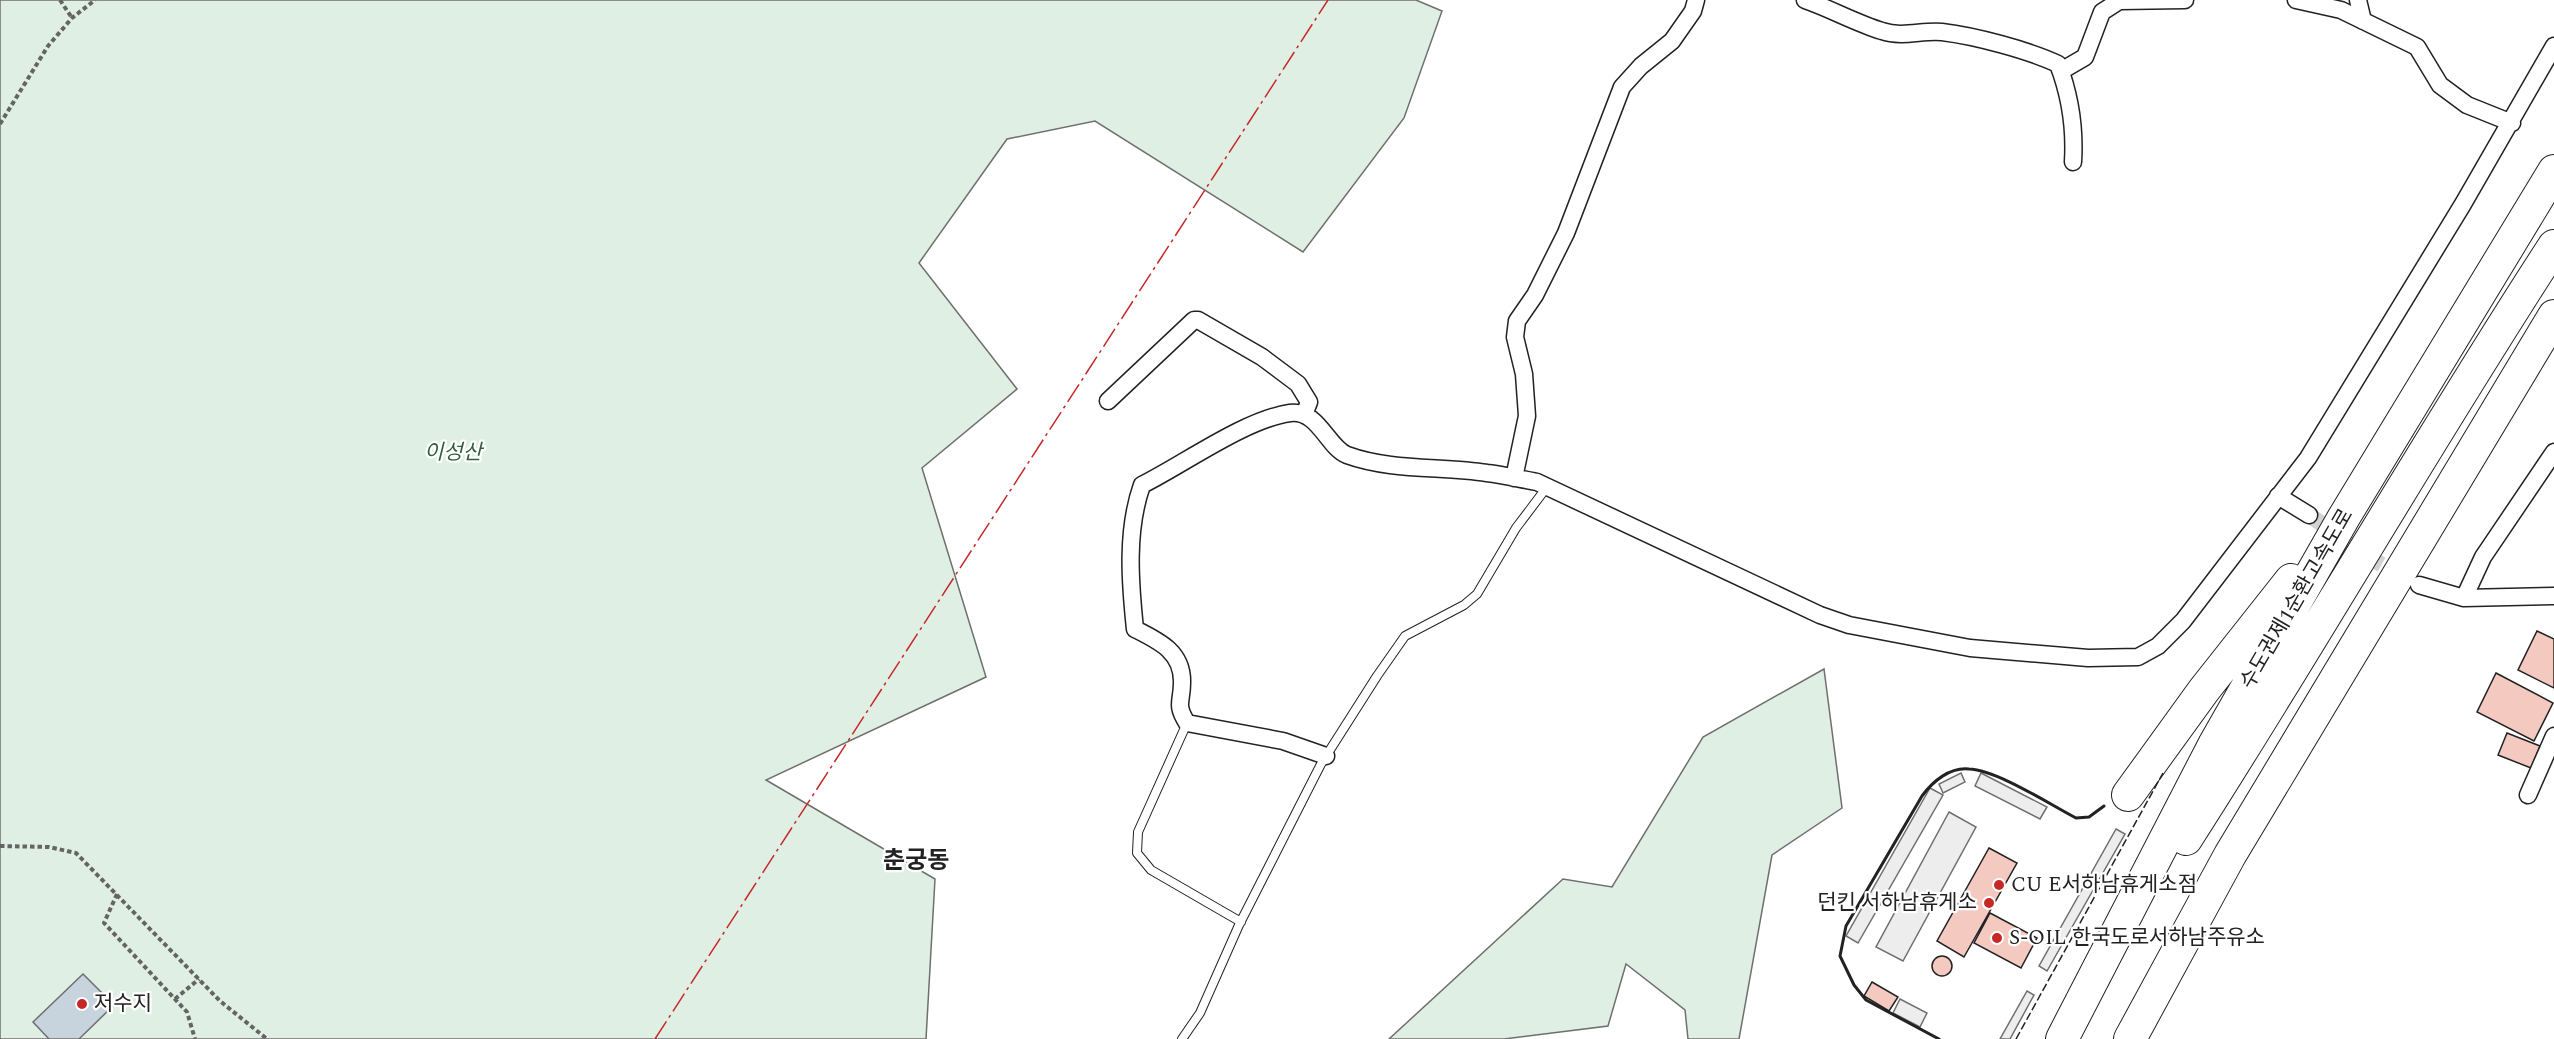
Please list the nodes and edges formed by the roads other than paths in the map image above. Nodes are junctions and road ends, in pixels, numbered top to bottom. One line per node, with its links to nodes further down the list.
1 (1696, 0): 19 (street)
2 (1805, 0): 8 (street)
3 (2186, 0): 8 (street)
4 (2296, 0): 6 (street)
5 (2358, 0): 6 (street)
6 (2363, 21): 9 (street)
7 (2554, 46): 9 (street)
8 (2061, 70): 10 (street)
9 (2512, 123): 21 (street)
10 (2073, 162)
11 (2554, 171): 23 (highway, 수도권제1순환고속도로)
12 (2554, 246): 33 (highway)
13 (2554, 316): 15 (highway)
14 (2554, 322): 15 (highway)
15 (2532, 354): 36 (highway)
16 (1107, 401): 17 (street)
17 (1304, 415): 19 (street); 27 (street)
18 (2554, 452): 26 (street)
19 (1514, 478): 20 (street)
20 (1547, 487): 21 (street); 29 (lane)
21 (2278, 496): 22 (street)
22 (2309, 515)
23 (2344, 517): 30 (highway); 33 (highway, 수도권제1순환고속도로)
24 (2419, 585): 26 (street)
25 (2554, 596): 26 (street)
26 (2464, 598)
27 (1187, 723): 29 (street); 32 (lane)
28 (2554, 736): 31 (street)
29 (1326, 756): 32 (lane)
30 (2128, 795)
31 (2528, 795)
32 (1241, 922): 34 (lane)
33 (2092, 984): 35 (highway, 수도권제1순환고속도로)
34 (1182, 1039)
35 (2062, 1039)
36 (2130, 1039)

